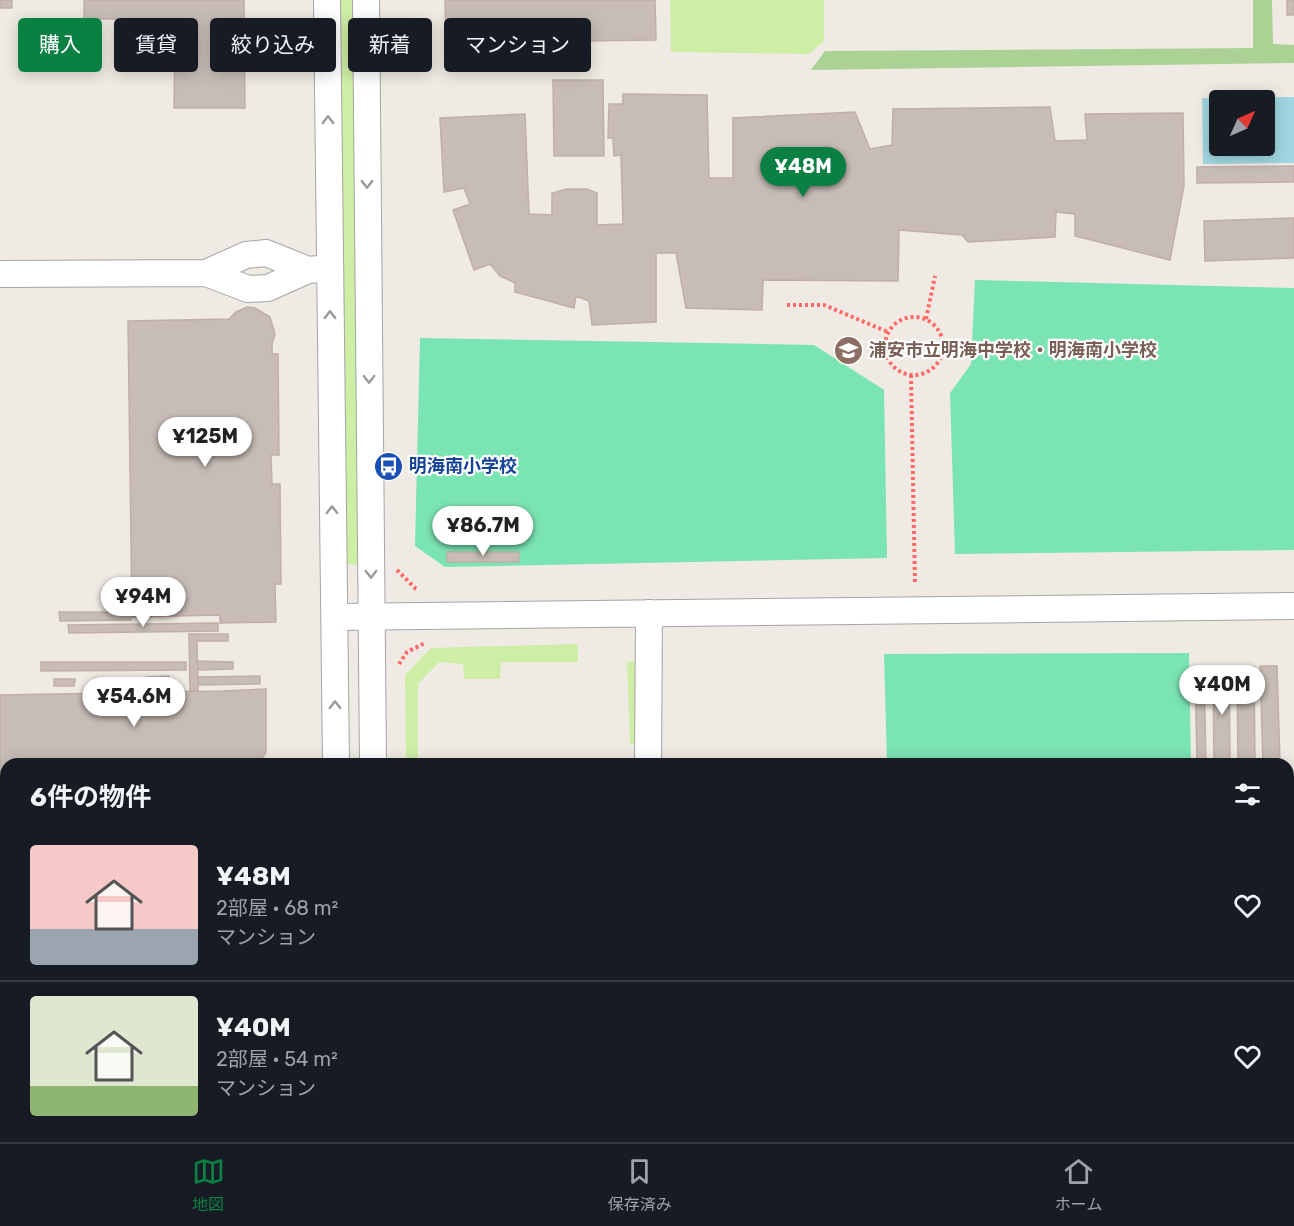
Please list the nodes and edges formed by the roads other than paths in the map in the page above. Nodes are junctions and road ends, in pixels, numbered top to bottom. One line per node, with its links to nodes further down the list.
1 (327, 0): 3 (street, one-way to 1)
2 (366, 0): 8 (street, one-way to 8)
3 (319, 269): 4 (street); 4 (street); 9 (street, one-way to 3)
4 (206, 273): 5 (street)
5 (0, 274)
6 (1294, 606): 7 (street)
7 (648, 613): 8 (street); 12 (street)
8 (371, 616): 9 (street); 11 (street)
9 (335, 617): 10 (street, one-way to 9)
10 (336, 758)
11 (374, 758)
12 (648, 758)

